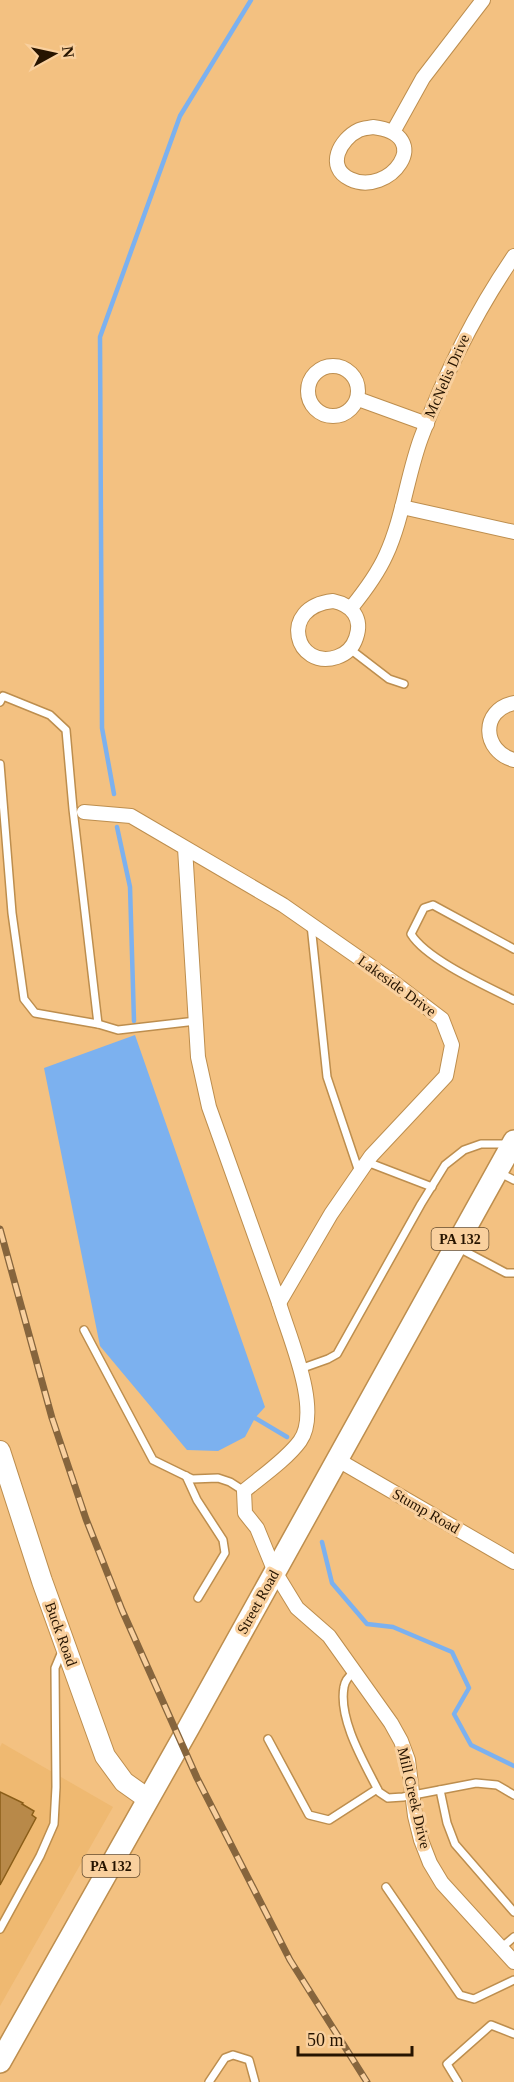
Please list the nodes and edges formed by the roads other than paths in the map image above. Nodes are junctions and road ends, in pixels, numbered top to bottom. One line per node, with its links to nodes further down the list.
1 (483, 0): 2 (street)
2 (393, 132): 2 (street)
3 (514, 256): 5 (street, McNelis Drive)
4 (358, 399): 5 (street)
5 (427, 424): 6 (street, McNelis Drive)
6 (402, 507): 7 (street); 8 (street, McNelis Drive)
7 (514, 531)
8 (351, 609): 9 (street); 9 (street)
9 (350, 648): 10 (lane)
10 (404, 684)
11 (0, 702): 15 (lane)
12 (514, 703): 13 (street)
13 (514, 760)
14 (0, 764): 21 (lane)
15 (78, 811): 16 (street, Lakeside Drive); 21 (lane)
16 (184, 848): 17 (street, Lakeside Drive); 20 (street)
17 (311, 925): 23 (lane); 23 (street, Lakeside Drive)
18 (514, 949): 19 (lane)
19 (514, 1000)
20 (196, 1021): 21 (lane); 28 (street)
21 (98, 1024)
22 (513, 1143): 24 (main road, Street Road / PA 132); 25 (lane)
23 (363, 1167): 25 (lane); 28 (street, Lakeside Drive)
24 (506, 1176): 26 (main road, Street Road / PA 132)
25 (432, 1186): 30 (lane)
26 (456, 1246): 27 (lane); 32 (main road, Street Road / PA 132)
27 (514, 1273)
28 (279, 1303): 30 (street)
29 (84, 1330): 34 (lane)
30 (300, 1369): 35 (street)
31 (0, 1451): 33 (street, Buck Road)
32 (338, 1460): 36 (street, Stump Road); 37 (main road, Street Road / PA 132)
33 (3, 1473): 39 (street, Buck Road)
34 (186, 1476): 35 (lane); 38 (lane)
35 (244, 1491): 37 (street)
36 (514, 1563)
37 (275, 1572): 40 (street, Mill Creek Drive); 46 (main road, Street Road / PA 132)
38 (198, 1598)
39 (65, 1646): 46 (street, Buck Road); 49 (lane)
40 (354, 1672): 42 (lane); 44 (street, Mill Creek Drive)
41 (268, 1739): 42 (lane)
42 (377, 1789): 44 (lane)
43 (440, 1790): 44 (lane); 45 (lane); 48 (lane)
44 (413, 1795): 51 (street, Mill Creek Drive)
45 (514, 1796)
46 (148, 1799): 55 (main road, Street Road / PA 132)
47 (386, 1887): 53 (lane)
48 (514, 1912)
49 (0, 1929)
50 (514, 1937): 51 (lane)
51 (501, 1948): 52 (street, Mill Creek Drive)
52 (514, 1962)
53 (514, 1980)
54 (514, 2034): 58 (lane)
55 (0, 2062)
56 (209, 2082): 57 (lane)
57 (255, 2082)
58 (458, 2082)

